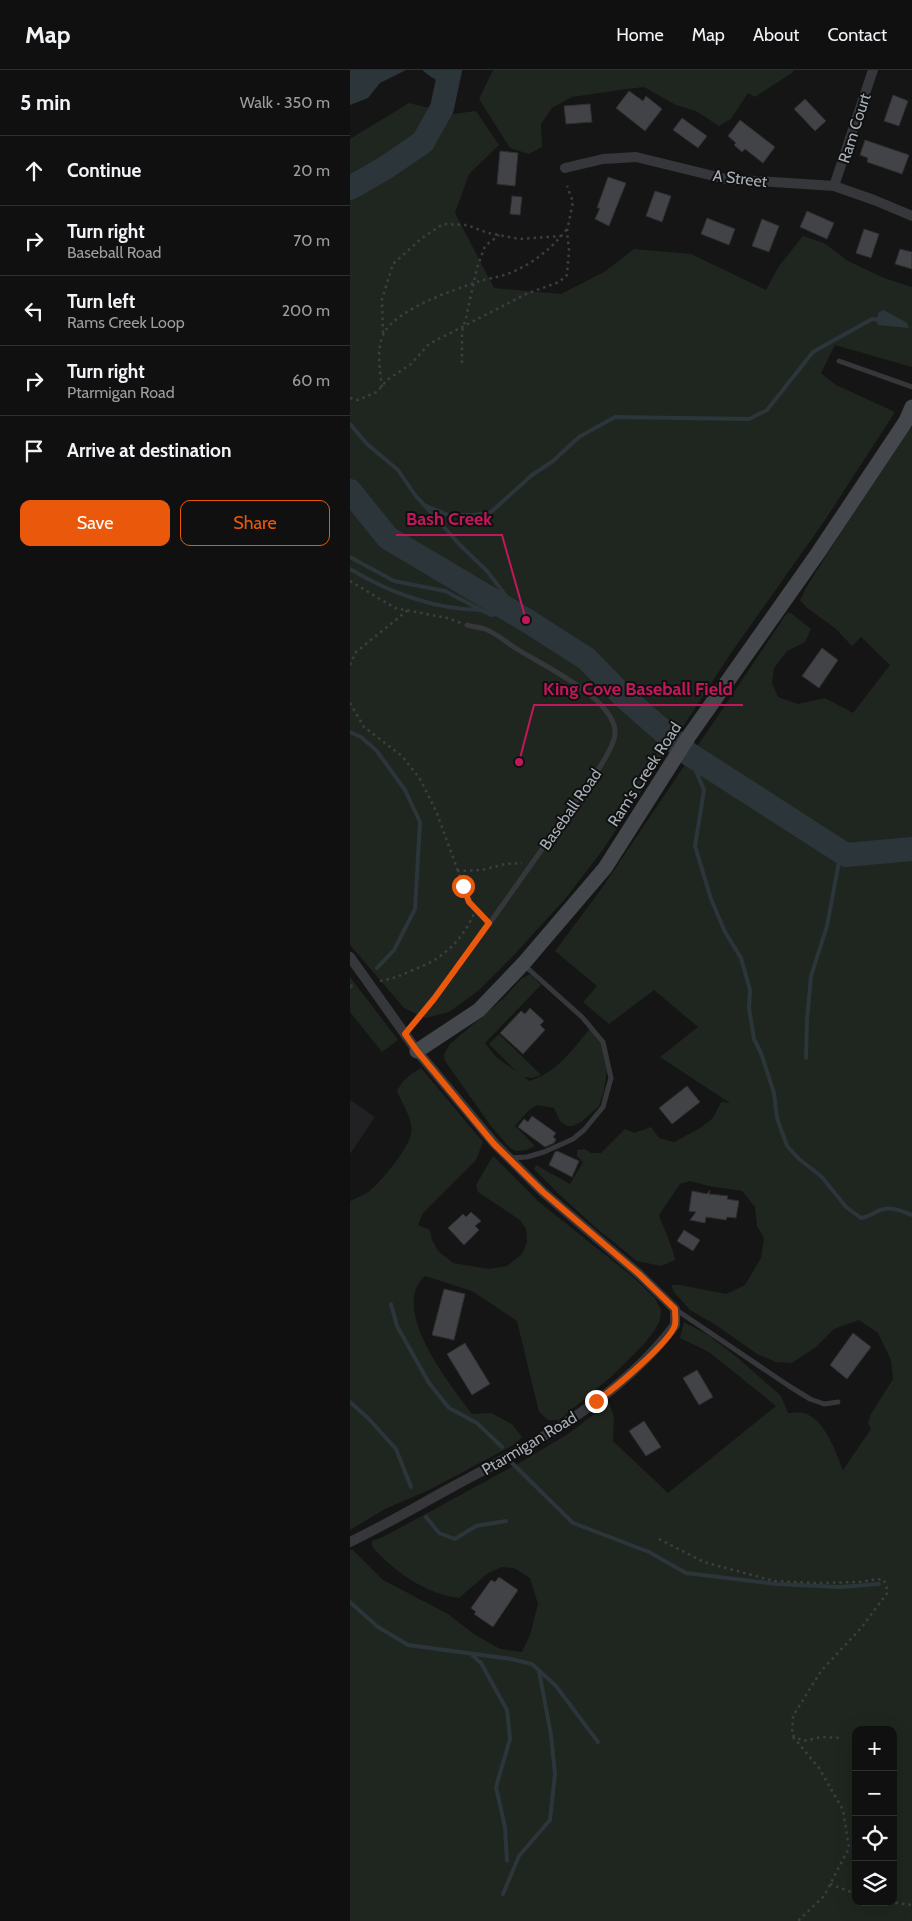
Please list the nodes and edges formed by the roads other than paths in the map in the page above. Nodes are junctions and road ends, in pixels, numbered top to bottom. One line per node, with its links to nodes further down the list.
1 (873, 70): 3 (street, Ram Court)
2 (565, 168): 3 (street, A Street)
3 (834, 186): 4 (street, A Street)
4 (912, 216)
5 (839, 360): 6 (lane)
6 (912, 387)
7 (912, 407): 10 (street, Ram's Creek Road)
8 (467, 625): 11 (lane, Baseball Road)
9 (350, 957): 11 (street)
10 (523, 964): 12 (street, Ram's Creek Road); 13 (lane)
11 (405, 1034): 12 (street)
12 (417, 1051): 13 (street)
13 (510, 1158): 14 (street)
14 (675, 1309): 15 (lane); 16 (street, Ptarmigan Road)
15 (838, 1402)
16 (350, 1542)

